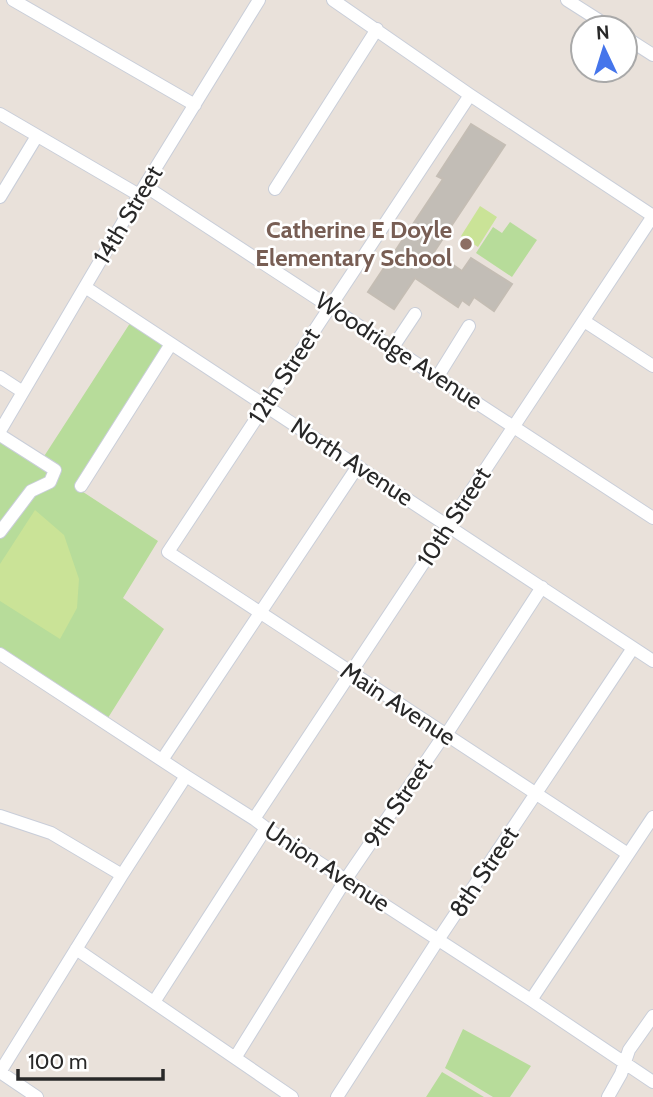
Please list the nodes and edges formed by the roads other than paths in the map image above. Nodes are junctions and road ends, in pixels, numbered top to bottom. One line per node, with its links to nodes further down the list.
1 (13, 0): 8 (street)
2 (259, 0): 8 (street, 14th Street)
3 (333, 0): 6 (street)
4 (567, 0): 5 (street)
5 (589, 14)
6 (377, 29): 7 (street); 11 (street)
7 (470, 95): 14 (street); 16 (street, 12th Street)
8 (195, 105): 12 (street, 14th Street)
9 (0, 114): 10 (street, Woodridge Avenue)
10 (37, 136): 12 (street, Woodridge Avenue); 13 (street)
11 (275, 189)
12 (142, 191): 15 (street, 14th Street); 16 (street, Woodridge Avenue)
13 (0, 197)
14 (653, 216): 18 (street, 10th Street)
15 (85, 287): 20 (street, North Avenue); 25 (street, 14th Street)
16 (330, 306): 21 (street, Woodridge Avenue); 26 (street, 12th Street)
17 (415, 314): 21 (street)
18 (584, 321): 22 (street); 27 (street, 10th Street)
19 (470, 326): 23 (street)
20 (171, 344): 26 (street, North Avenue); 30 (street)
21 (393, 347): 23 (street, Woodridge Avenue)
22 (653, 366)
23 (438, 376): 27 (street, Woodridge Avenue)
24 (0, 377): 25 (street)
25 (23, 392): 28 (street, 14th Street)
26 (265, 405): 29 (street, North Avenue); 34 (street, 12th Street)
27 (514, 426): 31 (street, Woodridge Avenue); 32 (street, 10th Street)
28 (0, 433): 33 (street)
29 (358, 466): 32 (street, North Avenue); 36 (street)
30 (81, 486)
31 (653, 518)
32 (448, 525): 35 (street, North Avenue); 40 (street, 10th Street)
33 (0, 532)
34 (168, 552): 36 (street, Main Avenue)
35 (542, 587): 37 (street, North Avenue); 41 (street, 9th Street)
36 (260, 613): 40 (street, Main Avenue); 42 (street)
37 (633, 648): 39 (street, North Avenue); 44 (street, 8th Street)
38 (0, 654): 42 (street, Union Avenue)
39 (653, 661)
40 (351, 673): 41 (street, Main Avenue); 47 (street, 10th Street)
41 (446, 735): 44 (street, Main Avenue); 51 (street, 9th Street)
42 (162, 760): 43 (street, Union Avenue)
43 (186, 776): 47 (street, Union Avenue); 50 (street)
44 (536, 794): 49 (street, Main Avenue); 52 (street, 8th Street)
45 (0, 816): 50 (street)
46 (653, 817): 49 (street)
47 (254, 819): 48 (street, Union Avenue)
48 (266, 828): 51 (street, Union Avenue); 55 (street)
49 (628, 854): 54 (street)
50 (122, 875): 53 (street)
51 (346, 879): 52 (street, Union Avenue); 57 (street, 9th Street)
52 (438, 940): 54 (street, Union Avenue); 63 (street, 8th Street)
53 (76, 949): 55 (street); 59 (street)
54 (531, 1000): 58 (street, Union Avenue)
55 (153, 1002): 57 (street)
56 (653, 1016): 58 (street)
57 (235, 1058): 62 (street)
58 (625, 1063): 60 (street, Union Avenue); 64 (street)
59 (0, 1072): 61 (street)
60 (653, 1082)
61 (37, 1097)
62 (292, 1097)
63 (337, 1097)
64 (608, 1097)

